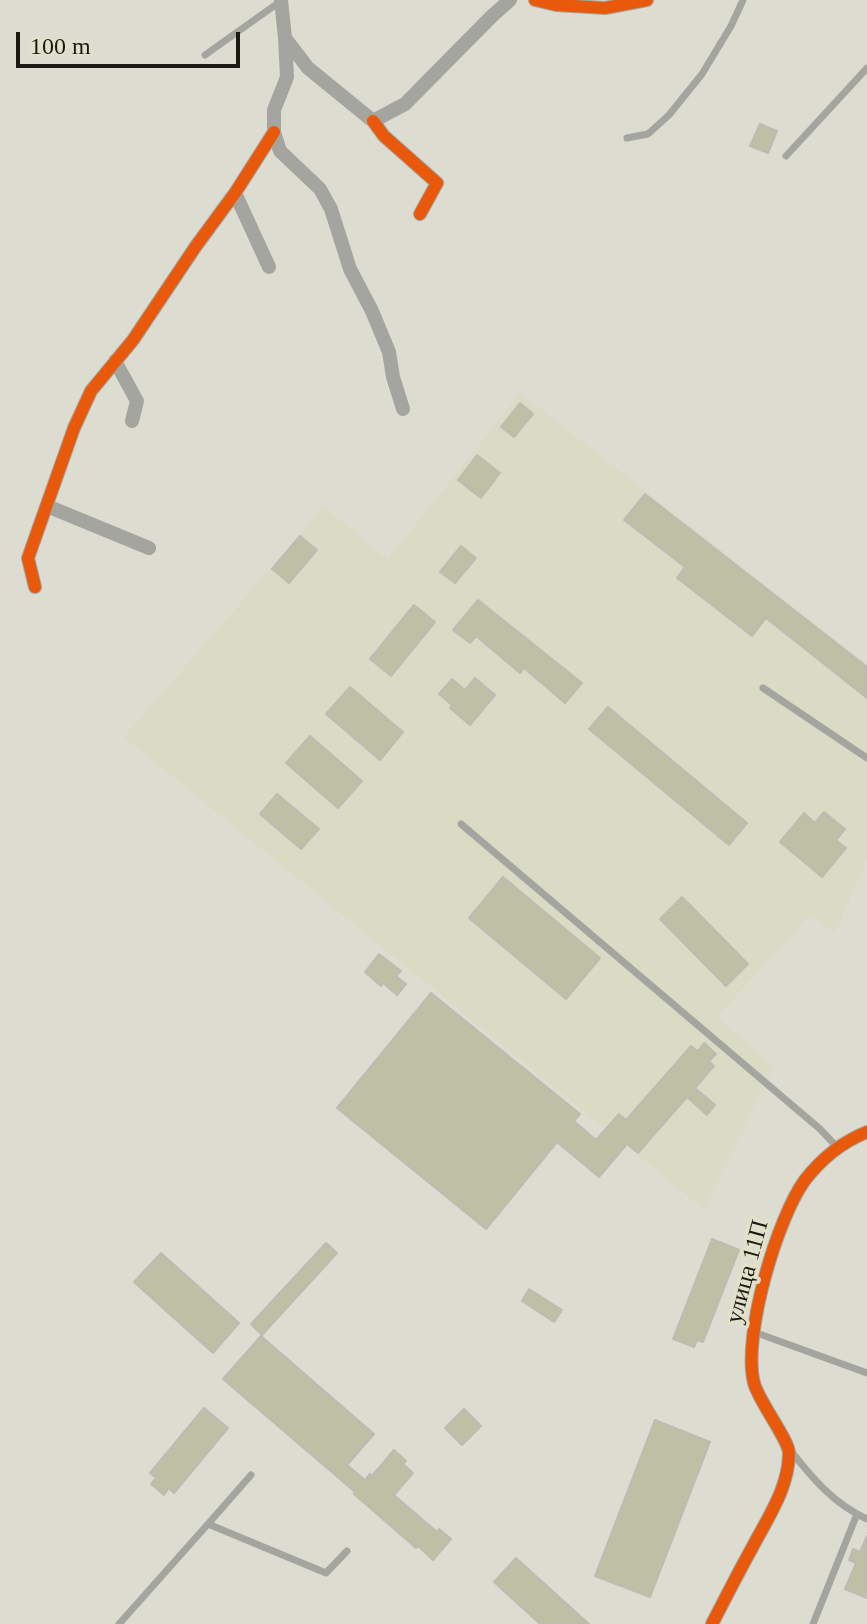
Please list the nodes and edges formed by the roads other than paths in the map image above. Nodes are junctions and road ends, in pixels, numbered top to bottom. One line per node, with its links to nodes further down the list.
1 (281, 0): 6 (street); 7 (lane)
2 (510, 0): 9 (street)
3 (535, 0): 4 (street)
4 (647, 0)
5 (743, 0): 11 (lane)
6 (285, 38): 9 (street); 10 (street)
7 (205, 55)
8 (867, 68): 12 (lane)
9 (373, 121): 14 (street)
10 (274, 132): 13 (street); 17 (street)
11 (627, 138)
12 (786, 156)
13 (235, 193): 15 (street); 16 (street)
14 (420, 214)
15 (269, 267)
16 (115, 361): 18 (street); 19 (street)
17 (403, 409)
18 (132, 421)
19 (47, 506): 20 (street); 21 (street)
20 (149, 548)
21 (35, 587)
22 (763, 688): 23 (lane)
23 (867, 758)
24 (461, 824): 26 (lane)
25 (867, 1132): 26 (street, улица 11П)
26 (838, 1148): 27 (street, улица 11П)
27 (754, 1332): 28 (lane); 29 (street, улица 11П)
28 (867, 1373)
29 (790, 1450): 31 (lane); 36 (street)
30 (251, 1475): 33 (lane)
31 (857, 1514): 32 (lane); 37 (lane)
32 (867, 1519)
33 (208, 1524): 34 (lane); 35 (lane)
34 (347, 1551)
35 (119, 1624)
36 (712, 1624)
37 (813, 1624)

